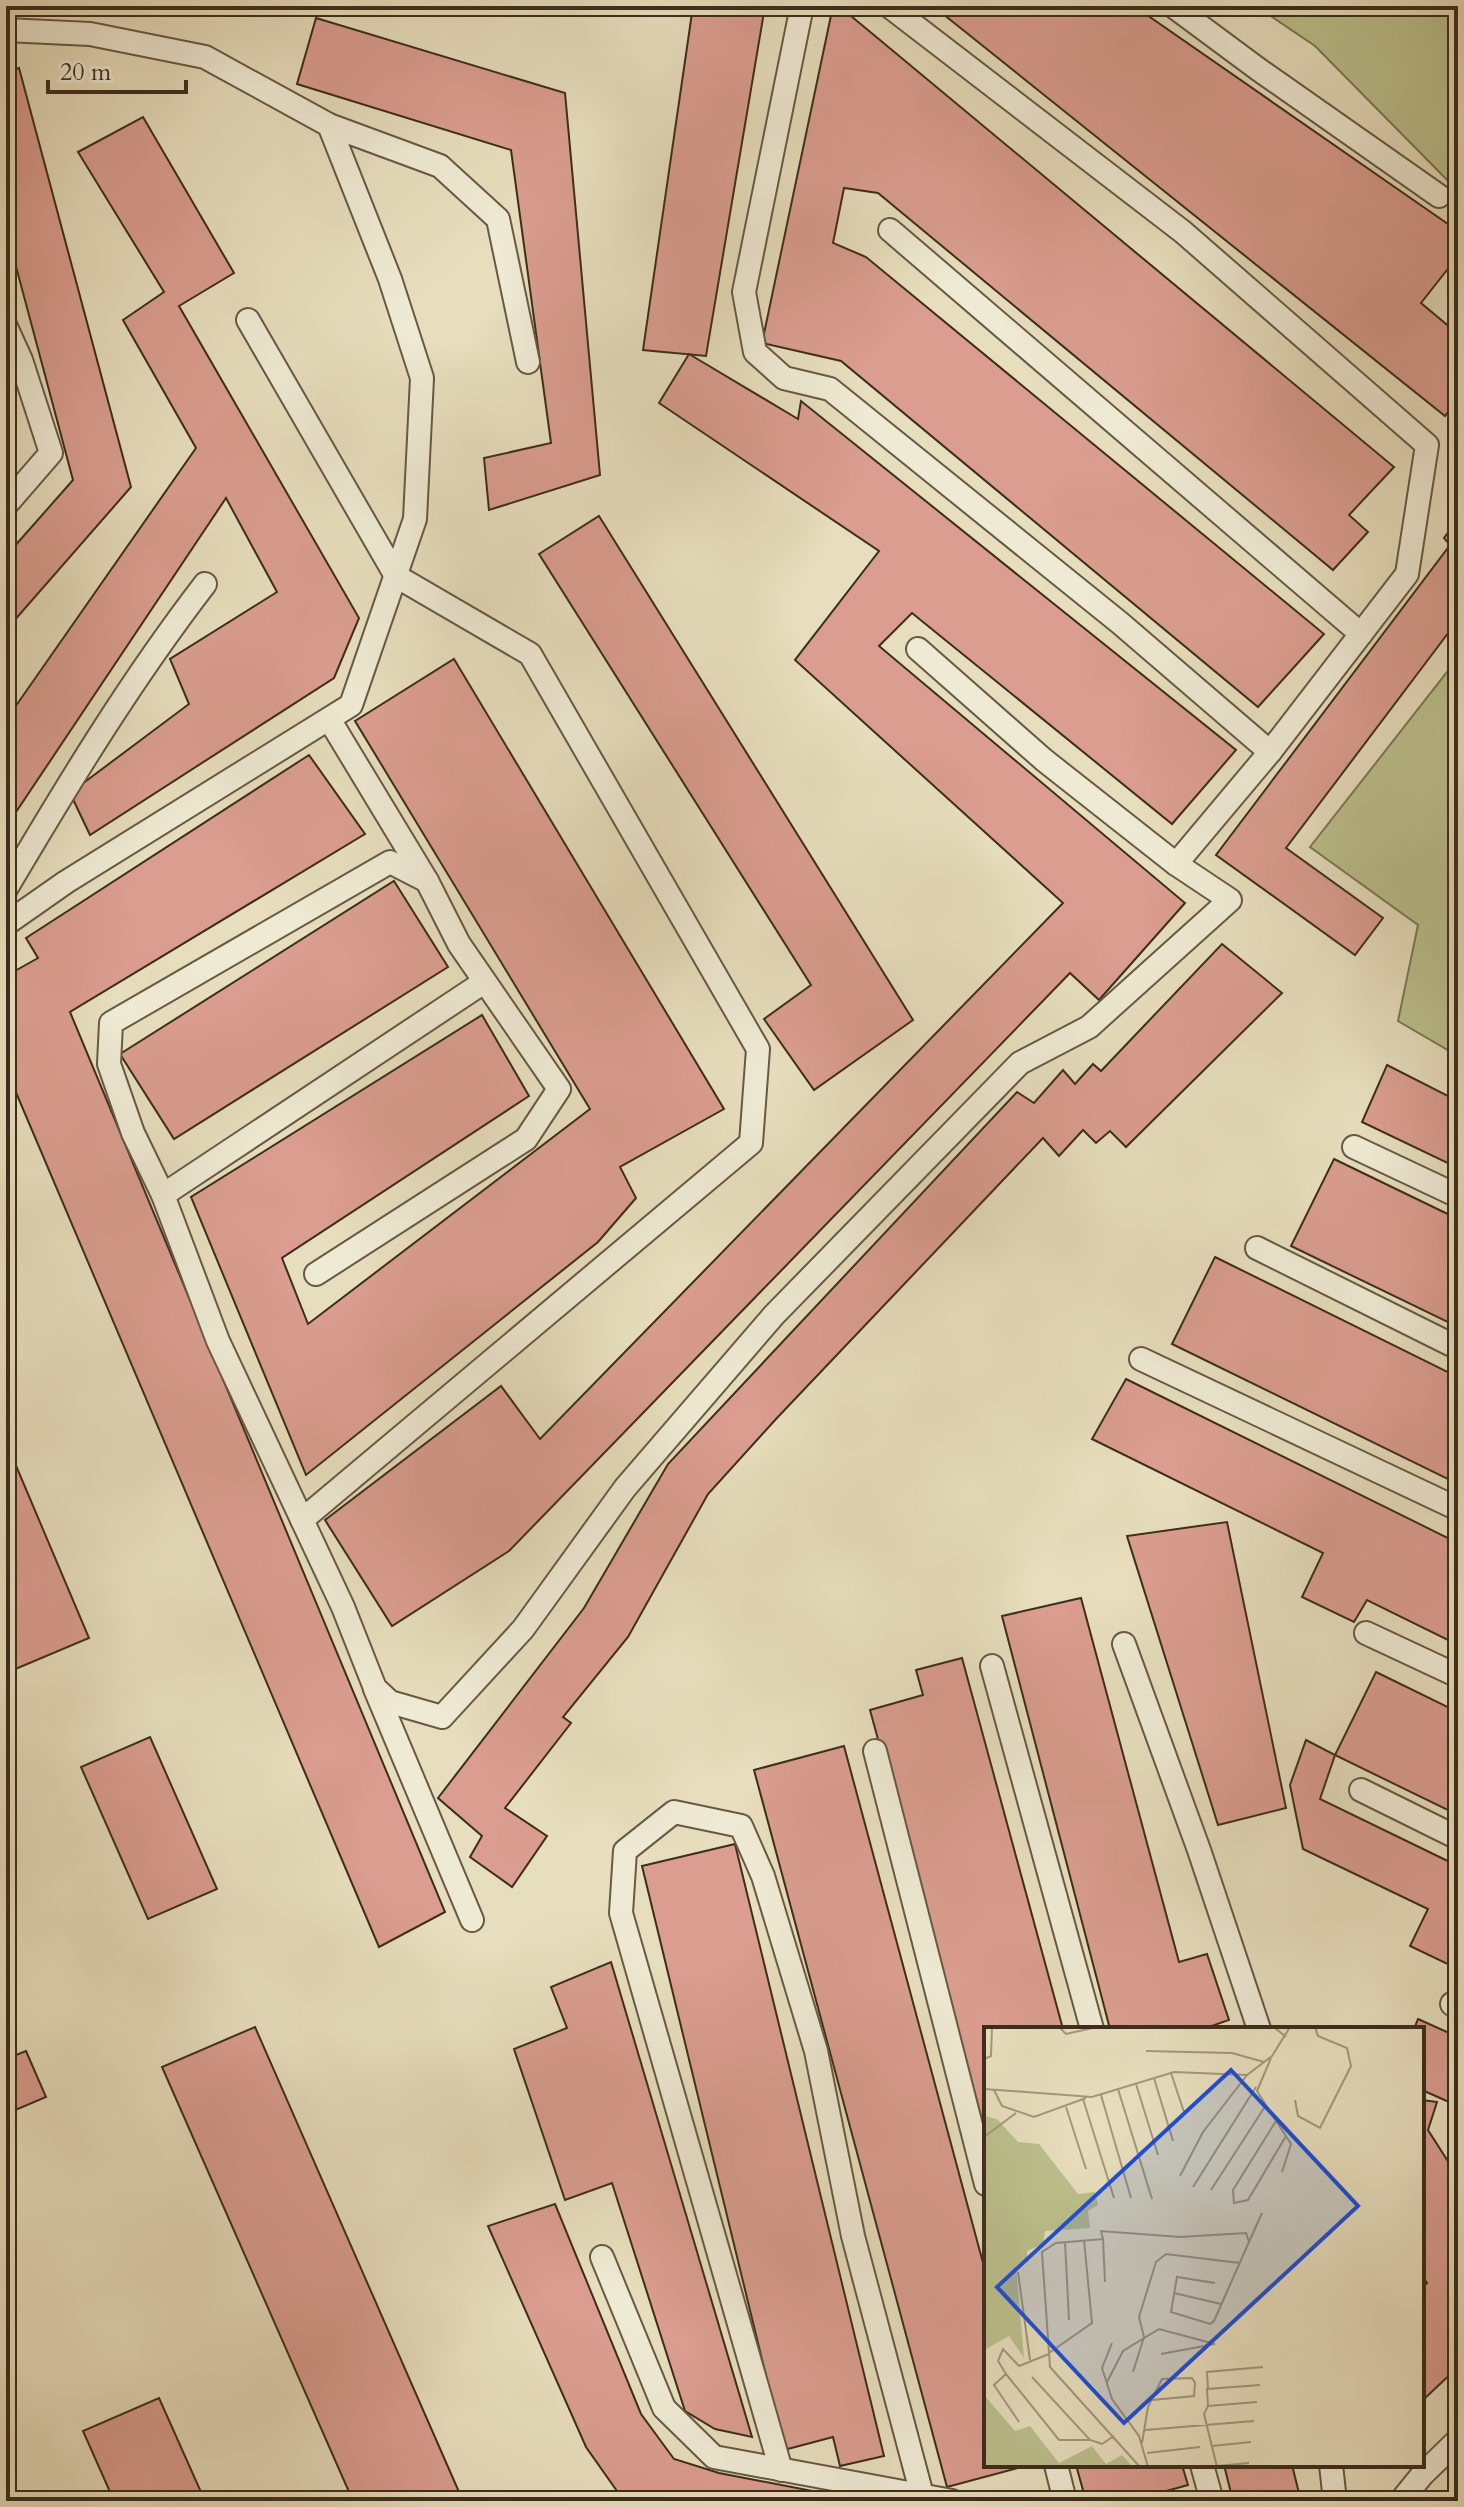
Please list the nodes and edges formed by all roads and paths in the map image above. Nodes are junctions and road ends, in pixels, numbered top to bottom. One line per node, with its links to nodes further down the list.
1 (802, 6): 17 (lane)
2 (889, 6): 14 (lane)
3 (1173, 6): 6 (lane)
4 (6, 30): 5 (lane)
5 (329, 125): 10 (lane); 12 (lane)
6 (1439, 196)
7 (890, 230): 14 (lane)
8 (248, 320): 12 (lane)
9 (6, 327): 11 (lane)
10 (528, 362)
11 (6, 505)
12 (396, 576): 16 (lane); 31 (lane)
13 (205, 584): 20 (lane)
14 (1361, 634): 17 (lane)
15 (918, 649): 18 (lane)
16 (329, 719): 19 (lane); 21 (lane)
17 (1270, 752): 18 (lane)
18 (1176, 864): 36 (lane)
19 (427, 881): 22 (lane); 24 (lane)
20 (6, 889)
21 (6, 924)
22 (484, 982): 24 (lane); 27 (lane)
23 (1354, 1147): 25 (lane)
24 (163, 1195): 31 (lane)
25 (1458, 1196)
26 (1257, 1248): 28 (lane)
27 (316, 1274)
28 (1458, 1348)
29 (1141, 1359): 30 (lane)
30 (1458, 1509)
31 (302, 1520): 36 (lane)
32 (1366, 1633): 35 (lane)
33 (1124, 1644): 42 (lane)
34 (992, 1666): 41 (lane)
35 (1458, 1676)
36 (375, 1688): 40 (lane)
37 (875, 1751): 43 (lane)
38 (1361, 1790): 39 (lane)
39 (1458, 1838)
40 (472, 1920)
41 (1091, 2027)
42 (1258, 2027)
43 (984, 2176)
44 (602, 2257): 49 (lane)
45 (1458, 2440): 55 (lane)
46 (1056, 2467): 52 (lane)
47 (1203, 2467): 53 (lane)
48 (1331, 2467): 54 (lane)
49 (781, 2470): 50 (lane); 50 (lane)
50 (922, 2495): 51 (lane)
51 (952, 2501)
52 (1065, 2501)
53 (1212, 2501)
54 (1335, 2501)
55 (1401, 2501)

